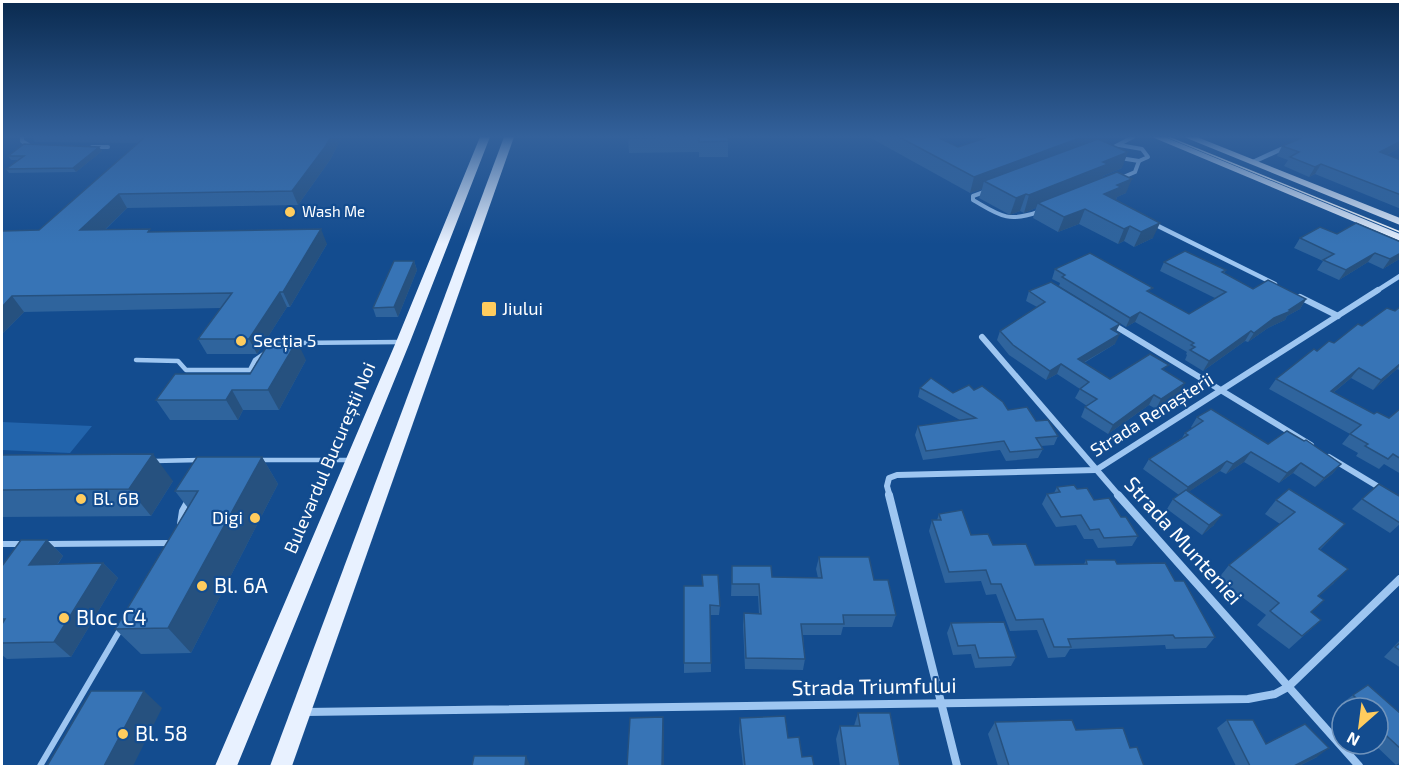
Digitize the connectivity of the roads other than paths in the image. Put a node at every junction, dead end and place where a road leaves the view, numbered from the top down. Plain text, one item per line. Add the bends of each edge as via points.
1 (471, 173) edge
2 (496, 173) edge
3 (1133, 173) edge
4 (1244, 173) edge
5 (1280, 173) edge
6 (1114, 181) edge
7 (994, 188) edge
8 (1039, 212) edge
9 (1141, 218) edge
10 (1401, 222) edge
11 (448, 232) junction
12 (474, 234) junction
13 (1401, 238) edge
14 (1401, 276) edge
15 (1280, 286) edge
16 (1290, 292) edge
17 (1338, 316) junction
18 (1108, 322) edge
19 (982, 337) dead end
20 (403, 342) junction
21 (286, 344) edge
22 (269, 351) edge
23 (136, 360) dead end
24 (1221, 390) junction
25 (212, 460) edge
26 (247, 460) edge
27 (354, 460) junction
28 (142, 461) edge
29 (1096, 470) junction
30 (194, 491) edge
31 (1390, 494) edge
32 (171, 543) junction
33 (2, 544) edge
34 (165, 553) edge
35 (1401, 579) edge
36 (122, 626) edge
37 (1288, 687) junction
38 (942, 704) junction
39 (302, 712) junction
40 (40, 766) edge
41 (226, 766) edge
42 (281, 766) edge
43 (957, 766) edge
44 (1359, 766) edge

1 - 11 main road, Bulevardul Bucureștii Noi
2 - 12 main road
3 - 6 lane
4 - 13 main road
5 - 10 main road
7 - 8 lane via 973,196 973,200 1009,220
9 - 15 street
11 - 12 main road
11 - 20 main road, Bulevardul Bucureștii Noi
12 - 39 main road
14 - 17 street, Strada Renașterii
16 - 17 street
17 - 24 street, Strada Renașterii
18 - 24 street
19 - 29 street, Strada Munteniei
20 - 21 lane
20 - 27 main road, Bulevardul Bucureștii Noi
22 - 23 lane via 255,360 250,370 186,370 178,361
24 - 29 street, Strada Renașterii
24 - 31 street
25 - 28 lane
26 - 27 lane
27 - 41 main road, Bulevardul Bucureștii Noi
29 - 37 street, Strada Munteniei
29 - 38 street, Strada Renașterii via 889,478 887,486
30 - 32 lane
32 - 33 lane
32 - 34 lane
35 - 37 street, Strada Triumfului
36 - 40 lane
37 - 38 street, Strada Triumfului via 1248,699
37 - 44 street, Strada Munteniei
38 - 39 street, Strada Triumfului
38 - 43 street
39 - 42 main road

